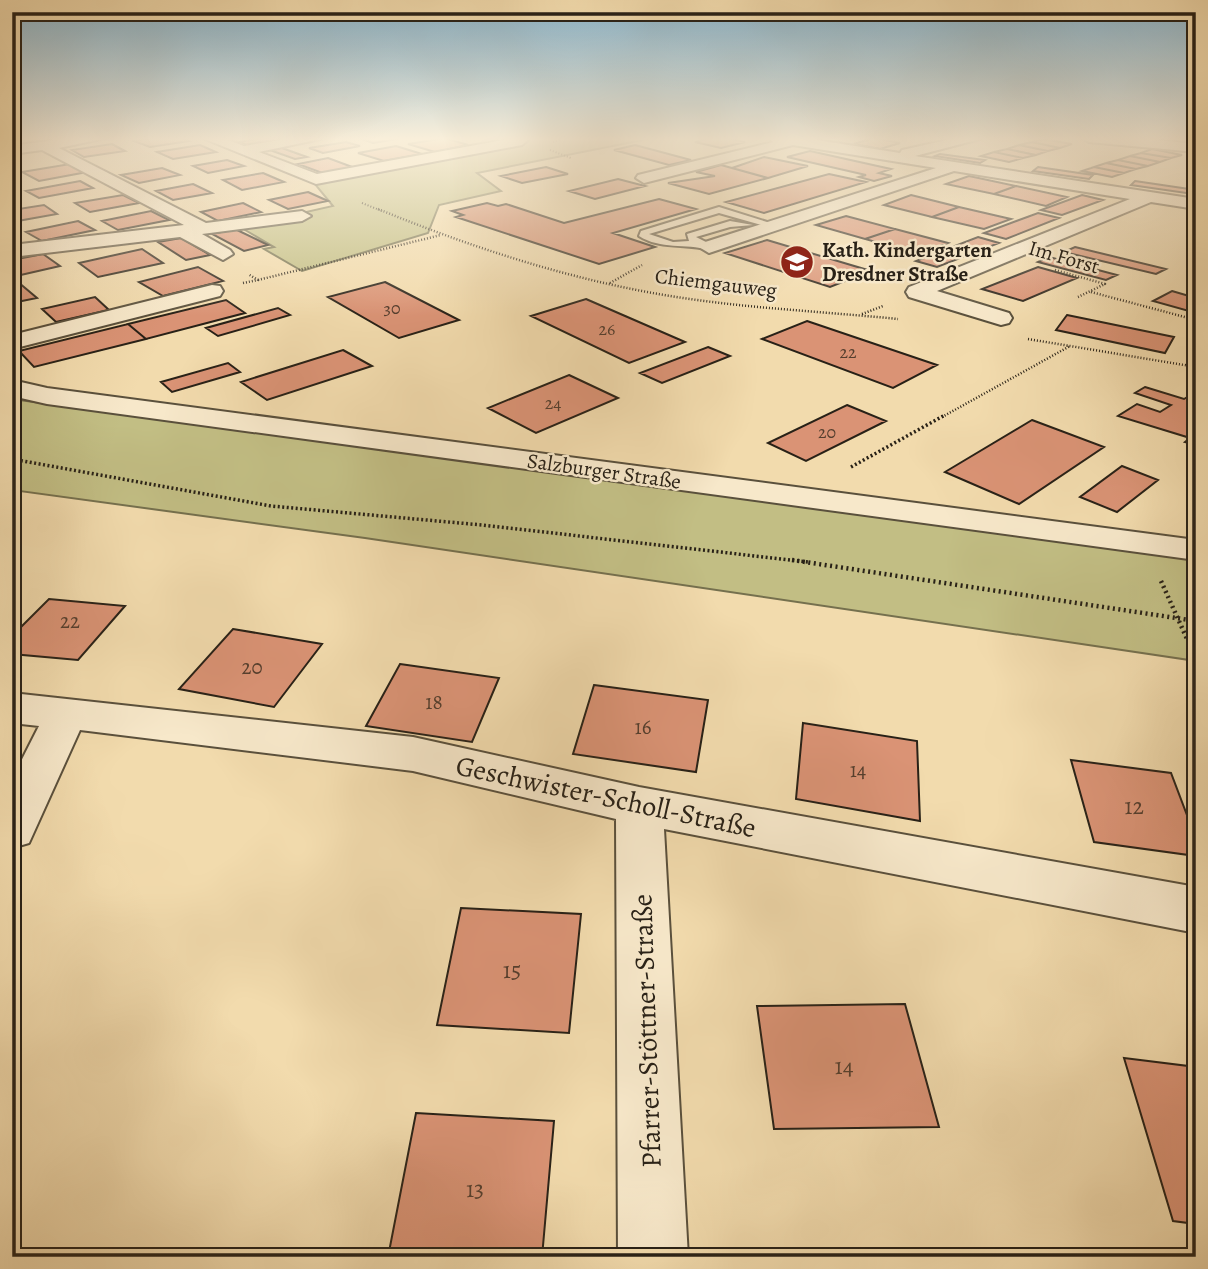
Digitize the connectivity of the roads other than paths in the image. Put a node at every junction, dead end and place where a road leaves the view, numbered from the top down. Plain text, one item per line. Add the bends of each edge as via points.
1 (144, 197) edge
2 (862, 197) edge
3 (1149, 197) edge
4 (1150, 197) edge
5 (1196, 204) edge
6 (303, 216) dead end
7 (775, 226) junction
8 (203, 228) junction
9 (183, 231) junction
10 (703, 245) joint
11 (12, 251) edge
12 (223, 254) dead end
13 (212, 291) dead end
14 (1001, 318) dead end
15 (12, 342) edge
16 (12, 388) edge
17 (1196, 550) edge
18 (12, 708) edge
19 (66, 713) junction
20 (639, 806) junction
21 (12, 829) edge
22 (1196, 910) edge
23 (653, 1257) edge

1 - 8 street
2 - 7 street
3 - 14 street via 917,292
4 - 5 street
6 - 8 street
7 - 10 street
7 - 10 lane via 719,210 644,233 672,245
8 - 9 street
9 - 11 street
9 - 12 street
13 - 15 street
16 - 17 street, Salzburger Straße
18 - 19 street, Geschwister-Scholl-Straße
19 - 20 street, Geschwister-Scholl-Straße via 413,754
19 - 21 street
20 - 22 street, Geschwister-Scholl-Straße
20 - 23 street, Pfarrer-Stöttner-Straße

